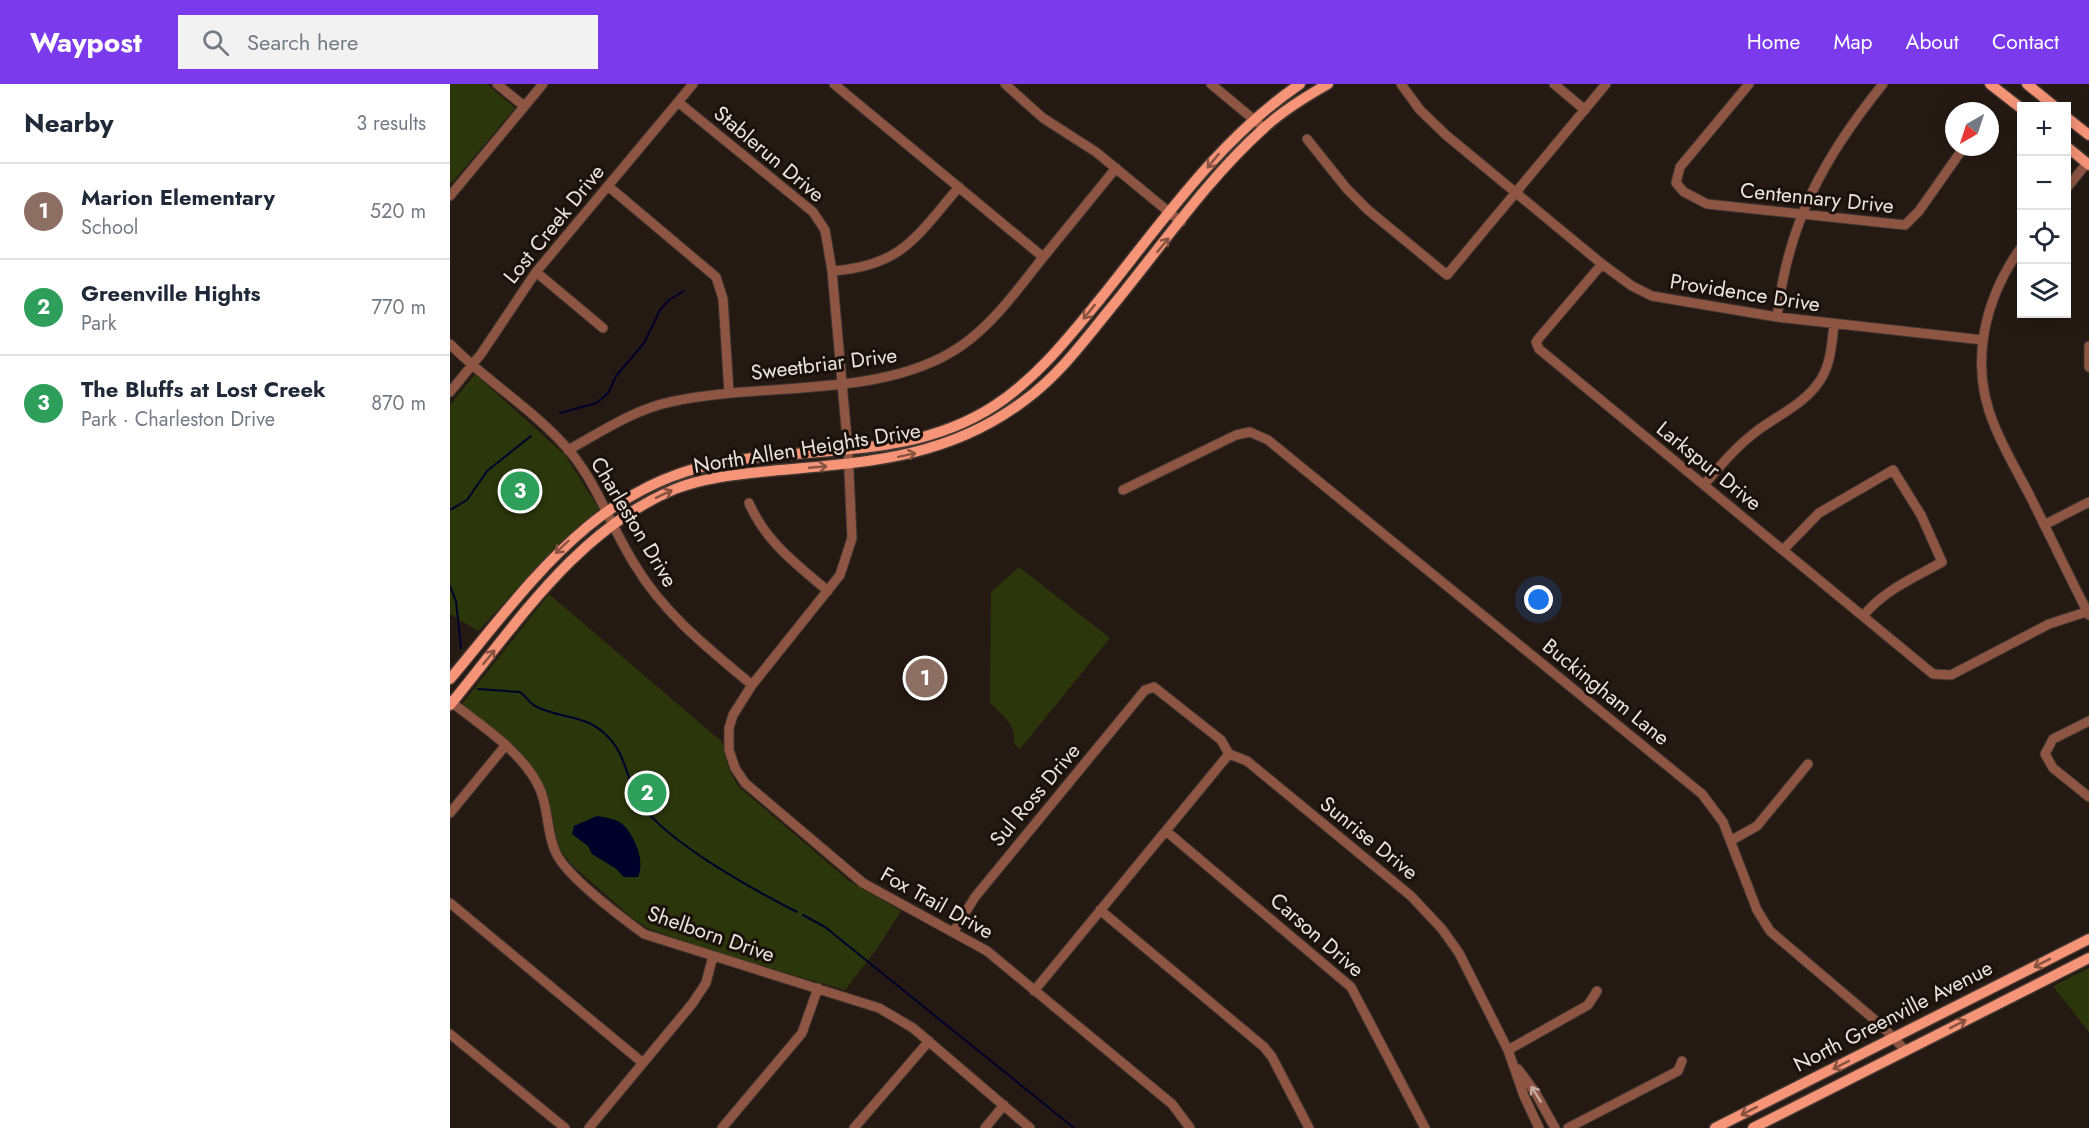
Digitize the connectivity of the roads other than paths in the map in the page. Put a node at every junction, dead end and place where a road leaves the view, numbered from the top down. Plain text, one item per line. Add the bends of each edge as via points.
1 (497, 84) edge
2 (543, 84) edge
3 (693, 84) edge
4 (1005, 84) edge
5 (1211, 84) edge
6 (1300, 84) edge
7 (1328, 84) edge
8 (1401, 84) edge
9 (1554, 84) edge
10 (1606, 84) edge
11 (1749, 84) edge
12 (1883, 84) edge
13 (1990, 84) edge
14 (2027, 84) edge
15 (841, 86) edge
16 (678, 102) junction
17 (2049, 102) edge
18 (524, 106) junction
19 (2017, 106) edge
20 (1585, 110) junction
21 (1253, 119) junction
22 (2071, 120) edge
23 (1264, 128) junction
24 (2089, 135) edge
25 (1307, 139) dead end
26 (2071, 149) edge
27 (1958, 156) edge
28 (2088, 163) edge
29 (1116, 168) junction
30 (2071, 184) edge
31 (608, 186) junction
32 (959, 187) junction
33 (451, 192) edge
34 (1515, 193) junction
35 (1170, 213) junction
36 (1802, 214) junction
37 (1181, 222) junction
38 (2017, 254) edge
39 (1044, 257) junction
40 (1602, 264) junction
41 (832, 271) junction
42 (536, 272) junction
43 (1777, 317) junction
44 (1834, 324) junction
45 (603, 328) dead end
46 (1983, 340) junction
47 (450, 344) edge
48 (2089, 346) edge
49 (472, 364) junction
50 (2089, 367) edge
51 (841, 383) junction
52 (450, 392) edge
53 (729, 392) junction
54 (568, 450) junction
55 (848, 450) junction
56 (849, 464) junction
57 (1704, 485) junction
58 (1123, 490) dead end
59 (2089, 502) edge
60 (748, 503) dead end
61 (607, 510) junction
62 (614, 523) junction
63 (2044, 525) junction
64 (1783, 550) junction
65 (828, 591) junction
66 (2088, 613) edge
67 (1863, 616) junction
68 (450, 679) edge
69 (752, 685) junction
70 (1151, 687) joint
71 (451, 703) edge
72 (2089, 721) edge
73 (505, 746) junction
74 (1228, 754) junction
75 (1808, 764) dead end
76 (2089, 797) edge
77 (450, 813) edge
78 (1166, 831) junction
79 (1732, 840) junction
80 (450, 903) edge
81 (1100, 910) junction
82 (954, 931) junction
83 (2089, 939) edge
84 (713, 957) junction
85 (2089, 958) edge
86 (818, 988) junction
87 (1034, 991) junction
88 (1597, 991) dead end
89 (450, 1034) edge
90 (1894, 1039) junction
91 (929, 1041) junction
92 (1508, 1050) junction
93 (1905, 1050) junction
94 (1682, 1061) dead end
95 (643, 1063) junction
96 (1513, 1063) junction
97 (1004, 1105) junction
98 (565, 1128) edge
99 (589, 1128) edge
100 (722, 1128) edge
101 (854, 1128) edge
102 (985, 1128) edge
103 (1030, 1128) edge
104 (1190, 1128) edge
105 (1309, 1128) edge
106 (1425, 1128) edge
107 (1539, 1128) edge
108 (1555, 1128) edge
109 (1568, 1128) edge
110 (1715, 1128) edge
111 (1753, 1128) edge

1 - 18 street
2 - 18 street
3 - 16 street, Lost Creek Drive
4 - 29 street via 1044,118
5 - 21 street
6 - 21 main road, North Allen Heights Drive
7 - 23 main road, North Allen Heights Drive
8 - 34 street, Providence Drive via 1432,123
9 - 20 street
10 - 20 street
11 - 36 street, Centennary Drive via 1680,167 1676,183 1707,204
12 - 36 street via 1825,164
13 - 19 main road
14 - 17 main road
15 - 32 street
16 - 31 street, Lost Creek Drive
16 - 41 street, Stablerun Drive via 813,212 825,230
18 - 33 street
20 - 34 street
21 - 23 street
21 -> 35 main road, North Allen Heights Drive
22 - 24 main road
23 - 37 main road, North Allen Heights Drive via 1233,158
25 - 34 street via 1368,210 1447,275
26 - 28 main road
27 - 36 street, Centennary Drive via 1919,212 1905,225
28 - 30 street
29 - 35 street
29 - 39 street, Sweetbriar Drive
31 - 42 street, Lost Creek Drive
31 - 53 street via 716,278 723,299
32 - 39 street
32 - 41 street via 899,253 873,266
34 - 40 street, Providence Drive
35 - 37 street
35 -> 55 main road, North Allen Heights Drive via 1062,345 1017,390 963,423 930,435
36 - 43 street via 1786,263
56 -> 37 main road, North Allen Heights Drive via 935,448 969,434 1026,400 1072,356
38 - 46 street via 1997,285
39 - 51 street, Sweetbriar Drive via 998,313 961,346 911,371 884,379
40 - 43 street, Providence Drive via 1652,296
40 - 57 street, Larkspur Drive via 1536,342 1539,349
41 - 51 street, Stablerun Drive
42 - 45 street
42 - 49 street, Lost Creek Drive
43 - 44 street, Providence Drive
44 - 46 street, Providence Drive
44 - 57 street via 1828,360 1817,384 1803,400 1753,433
46 - 63 street via 1983,384 1991,416
47 - 49 street, Charleston Drive
48 - 50 street
49 - 52 street, Lost Creek Drive
49 - 54 street, Charleston Drive
51 - 53 street, Sweetbriar Drive
51 - 55 street
53 - 54 street, Sweetbriar Drive via 669,402 642,411
54 - 61 street, Charleston Drive
55 - 56 street
55 - 61 main road, North Allen Heights Drive via 730,460 700,467 641,489
62 -> 56 main road, North Allen Heights Drive via 648,502 703,481
56 - 65 street via 851,545 840,575
57 - 64 street, Larkspur Drive
58 - 79 street, Buckingham Lane via 1236,435 1250,432 1268,440 1702,794 1719,814
59 - 63 street
60 - 65 street via 772,543
61 - 62 street, Charleston Drive
61 -> 68 main road, North Allen Heights Drive via 552,557
62 - 69 street, Charleston Drive via 633,564 664,607
71 -> 62 main road, North Allen Heights Drive via 562,569
63 - 66 street
64 - 67 street, Larkspur Drive
64 - 67 street via 1819,513 1893,470 1921,515 1942,562 1896,587 1872,604
65 - 69 street
66 - 67 street, Larkspur Drive via 2049,624 1952,675 1941,676 1933,674
69 - 82 street, Fox Trail Drive via 733,715 728,740 735,768 745,783 857,878
70 - 74 street, Sunrise Drive via 1221,740
70 - 82 street, Sul Ross Drive via 975,897
71 - 73 street, Shelborn Drive
72 - 76 street via 2053,739 2045,754 2053,768
73 - 77 street
73 - 84 street, Shelborn Drive via 539,786 555,853 568,870 644,934
74 - 78 street
74 - 92 street, Sunrise Drive via 1247,761 1426,910 1459,953
75 - 79 street via 1757,826
78 - 81 street
78 - 106 street, Carson Drive via 1351,987
79 - 90 street, Buckingham Lane via 1757,910 1770,932
80 - 95 street
81 - 87 street
81 - 105 street via 1264,1047
82 - 87 street, Fox Trail Drive via 987,951
83 -> 90 main road, North Greenville Avenue
84 - 86 street, Shelborn Drive
84 - 95 street via 699,994
93 -> 85 main road, North Greenville Avenue
86 - 91 street, Shelborn Drive via 874,1006
86 - 100 street via 802,1033
87 - 104 street, Fox Trail Drive via 1172,1104
88 - 92 street via 1588,1005
89 - 98 street
90 - 93 street, Buckingham Lane
90 -> 110 main road, North Greenville Avenue
91 - 97 street, Shelborn Drive
91 - 101 street
92 - 96 street, Sunrise Drive
93 - 111 main road, North Greenville Avenue
94 - 109 street via 1678,1071
95 - 99 street
96 - 107 street, Sunrise Drive
108 -> 96 street, Sunrise Drive
97 - 102 street
97 - 103 street, Shelborn Drive

